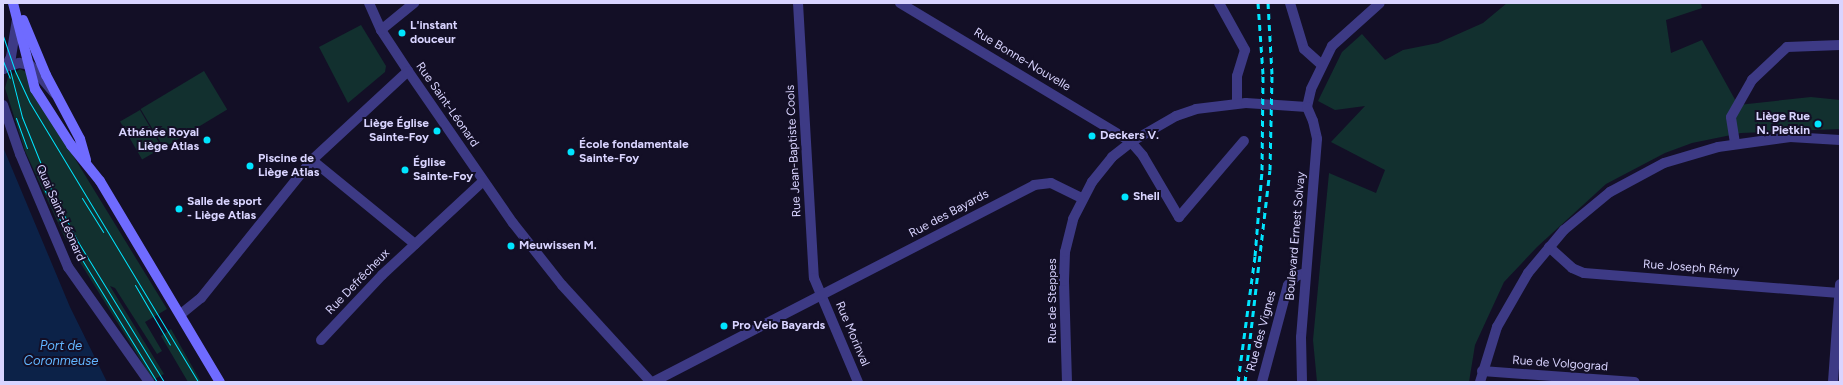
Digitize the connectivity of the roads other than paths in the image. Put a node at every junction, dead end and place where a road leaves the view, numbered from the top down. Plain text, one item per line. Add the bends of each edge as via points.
1 (14, 3) edge
2 (369, 3) edge
3 (414, 3) edge
4 (798, 3) edge
5 (900, 3) edge
6 (1219, 3) edge
7 (1290, 3) edge
8 (1380, 3) edge
9 (17, 20) junction
10 (381, 30) junction
11 (1840, 45) edge
12 (28, 64) junction
13 (1322, 65) junction
14 (4, 69) edge
15 (408, 71) junction
16 (57, 97) junction
17 (1241, 103) junction
18 (3, 105) edge
19 (1307, 107) junction
20 (1840, 140) edge
21 (1131, 142) junction
22 (1244, 142) dead end
23 (1735, 143) junction
24 (312, 160) junction
25 (87, 165) junction
26 (483, 181) junction
27 (1082, 198) junction
28 (415, 244) junction
29 (1549, 247) junction
30 (1305, 273) junction
31 (1840, 288) edge
32 (822, 295) junction
33 (181, 314) junction
34 (321, 340) dead end
35 (1838, 345) edge
36 (1482, 371) junction
37 (149, 382) edge
38 (220, 382) edge
39 (652, 382) edge
40 (858, 382) edge
41 (1067, 382) edge
42 (1262, 382) edge
43 (1302, 382) edge
44 (1480, 382) edge
45 (1635, 382) edge
46 (1833, 382) edge

1 - 9 main road
1 - 16 main road via 20,10 30,39
2 - 10 street, Rue Saint-Léonard
3 - 10 street
4 - 32 street, Rue Jean-Baptiste Cools via 814,278
5 - 21 street, Rue Bonne-Nouvelle
6 - 17 street via 1245,50 1237,76
7 - 13 street via 1304,49
8 - 13 street via 1332,46
9 - 12 main road
9 - 14 street via 11,57
10 - 15 street, Rue Saint-Léonard
11 - 23 street via 1787,47 1752,80 1731,117
12 - 14 street
12 - 16 street via 36,69
12 - 25 main road via 42,101
13 - 19 street
15 - 24 street via 356,116
15 - 26 street, Rue Saint-Léonard
16 - 25 main road via 80,139
17 - 19 street
17 - 21 street via 1196,109 1176,116
18 - 37 street, Quai Saint-Léonard via 20,154 68,267
19 - 30 street, Boulevard Ernest Solvay via 1317,139
20 - 23 street via 1790,137
21 - 22 street, Rue Bonne-Nouvelle via 1143,156 1179,217
21 - 27 street via 1112,157
23 - 29 street via 1664,163 1624,183 1587,209
24 - 28 street
24 - 33 street via 201,298
25 - 33 main road via 100,181
26 - 28 street, Rue Defrêcheux
26 - 39 street, Rue Saint-Léonard via 562,285
27 - 32 street, Rue des Bayards via 1051,183 1034,185
27 - 41 street, Rue de Steppes via 1065,252
28 - 34 street, Rue Defrêcheux
29 - 31 street, Rue Joseph Rémy via 1572,268 1584,273
29 - 36 street via 1528,273 1505,311
30 - 42 street, Rue des Vignes via 1296,276 1288,285
30 - 43 street, Boulevard Ernest Solvay via 1301,336
31 - 35 street
32 - 39 street, Rue des Bayards
32 - 40 street, Rue Morinval
33 - 38 main road
35 - 46 street
36 - 44 street
36 - 45 street, Rue de Volgograd

